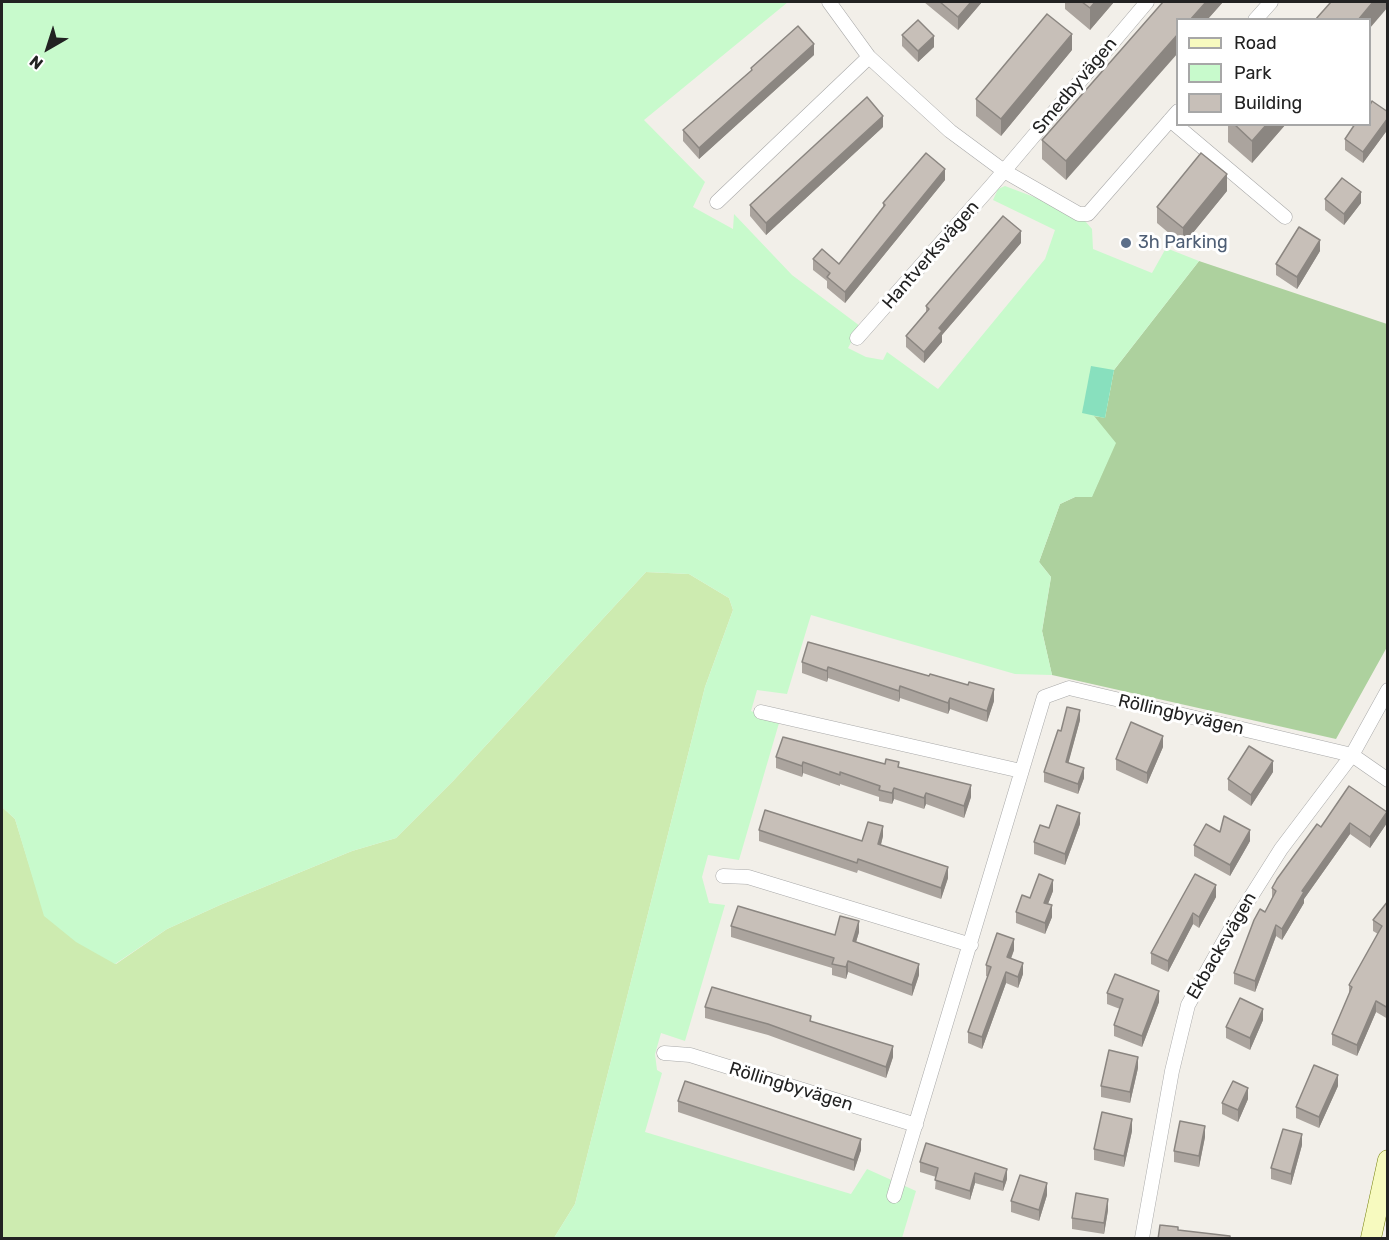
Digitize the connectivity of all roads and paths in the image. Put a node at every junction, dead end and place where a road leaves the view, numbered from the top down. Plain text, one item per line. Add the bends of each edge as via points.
1 (829, 2) edge
2 (1146, 2) edge
3 (1270, 2) edge
4 (1257, 18) edge
5 (869, 57) junction
6 (1174, 116) edge
7 (1185, 126) edge
8 (1004, 171) junction
9 (717, 202) dead end
10 (1285, 217) dead end
11 (857, 338) dead end
12 (1388, 690) edge
13 (761, 712) dead end
14 (1352, 755) junction
15 (1021, 771) junction
16 (1388, 780) edge
17 (723, 876) dead end
18 (971, 945) junction
19 (664, 1053) dead end
20 (916, 1125) junction
21 (1388, 1160) edge
22 (894, 1196) dead end
23 (1142, 1239) edge
24 (1371, 1239) edge

1 - 5 street
2 - 8 street, Smedbyvägen
3 - 4 street
5 - 8 street via 951,131
5 - 9 street
6 - 8 street via 1088,214 1079,214
7 - 10 street
8 - 11 street, Hantverksvägen
12 - 14 street, Ekbacksvägen
13 - 15 street
14 - 15 street, Röllingbyvägen via 1069,688 1044,697
14 - 16 street, Röllingbyvägen
14 - 23 street, Ekbacksvägen via 1281,849 1188,1005
15 - 18 street, Röllingbyvägen
17 - 18 street via 748,877
18 - 20 street, Röllingbyvägen
19 - 20 street, Röllingbyvägen via 690,1055
20 - 22 street, Röllingbyvägen
21 - 24 street

